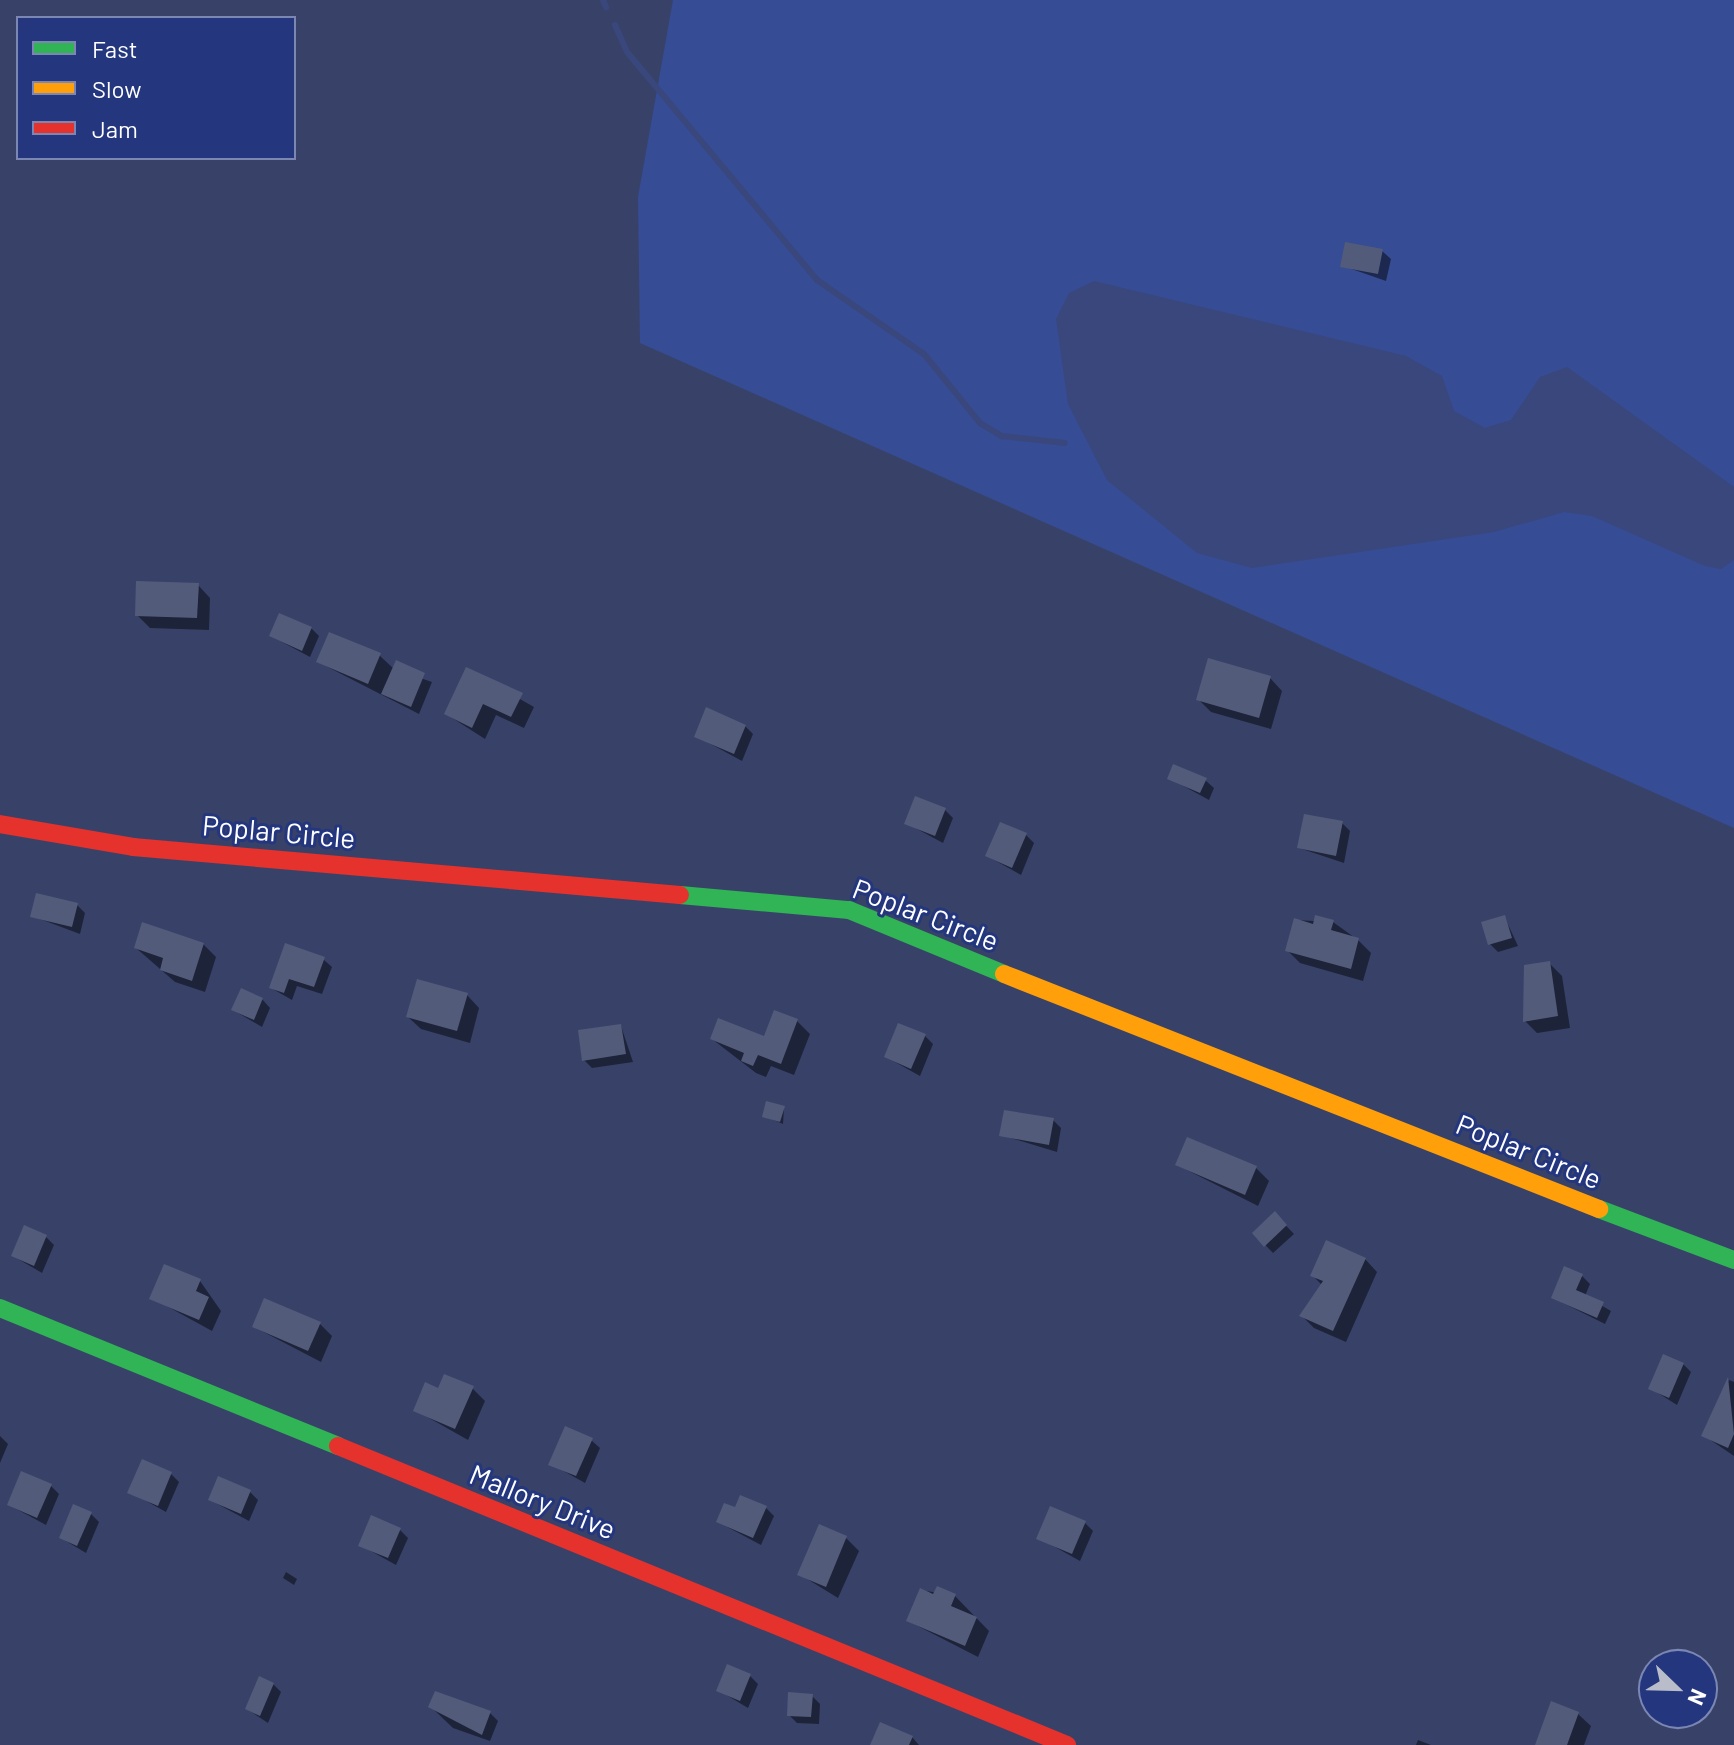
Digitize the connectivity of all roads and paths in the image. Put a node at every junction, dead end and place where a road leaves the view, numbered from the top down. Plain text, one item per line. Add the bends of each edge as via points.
1 (0, 824) edge
2 (1734, 1260) edge
3 (0, 1308) edge
4 (1067, 1745) edge

1 - 2 street, Poplar Circle via 133,847 849,910 1225,1066
3 - 4 street, Mallory Drive

